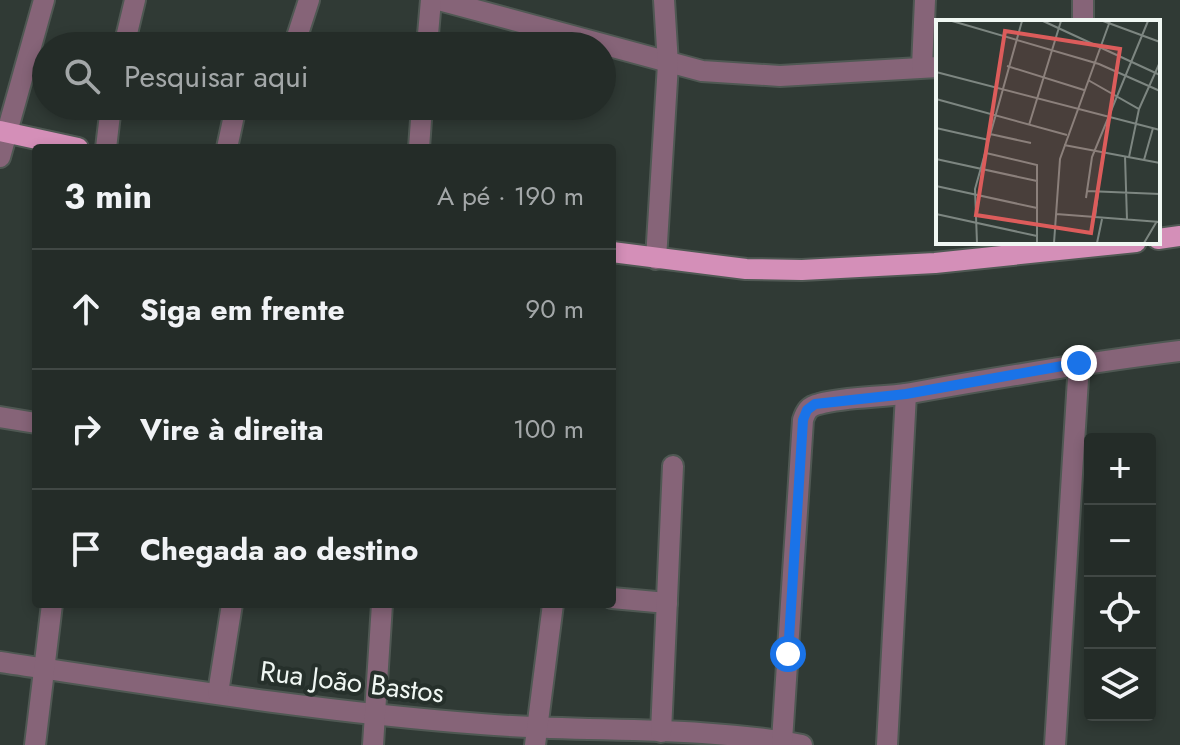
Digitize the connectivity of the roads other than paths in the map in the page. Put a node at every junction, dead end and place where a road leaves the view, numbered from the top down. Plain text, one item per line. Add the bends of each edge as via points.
1 (44, 0) edge
2 (135, 0) edge
3 (309, 0) edge
4 (431, 0) edge
5 (439, 0) edge
6 (664, 0) edge
7 (925, 0) edge
8 (34, 32) edge
9 (127, 32) edge
10 (299, 32) edge
11 (428, 32) edge
12 (554, 32) edge
13 (32, 40) edge
14 (616, 49) edge
15 (668, 64) junction
16 (930, 67) edge
17 (109, 120) edge
18 (233, 120) edge
19 (421, 120) edge
20 (4, 132) edge
21 (60, 144) edge
22 (106, 144) edge
23 (228, 144) edge
24 (419, 144) edge
25 (0, 157) edge
26 (1180, 236) edge
27 (1160, 239) edge
28 (1100, 244) edge
29 (616, 253) edge
30 (656, 259) junction
31 (1180, 351) edge
32 (1079, 363) junction
33 (906, 394) junction
34 (0, 417) edge
35 (32, 422) edge
36 (673, 466) dead end
37 (616, 598) edge
38 (667, 603) junction
39 (52, 608) edge
40 (231, 608) edge
41 (382, 608) edge
42 (552, 608) edge
43 (0, 662) edge
44 (45, 669) junction
45 (218, 693) junction
46 (375, 715) junction
47 (661, 732) junction
48 (536, 737) edge
49 (699, 739) edge
50 (792, 743) edge
51 (35, 745) edge
52 (373, 745) edge
53 (887, 745) edge
54 (1055, 745) edge

1 - 8 street
2 - 9 street
3 - 10 street
4 - 11 street
5 - 12 street
6 - 15 street
7 - 16 street
13 - 20 street
14 - 15 street
15 - 16 street via 780,76
15 - 30 street
17 - 22 street
18 - 23 street
19 - 24 street
20 - 21 main road
20 - 25 street
26 - 27 main road
28 - 30 main road via 935,263 802,270
29 - 30 main road
31 - 32 street
32 - 33 street
32 - 54 street
33 - 50 street via 815,404 803,420
33 - 53 street
34 - 35 street
36 - 38 street
37 - 38 street
38 - 47 street
39 - 44 street
40 - 45 street
41 - 46 street
42 - 48 street
43 - 44 street, Rua João Bastos
44 - 45 street, Rua João Bastos
44 - 51 street
45 - 46 street, Rua João Bastos
46 - 48 street, Rua João Bastos
46 - 52 street
47 - 48 street, Rua João Bastos
47 - 49 street, Rua João Bastos
49 - 50 street, Rua João Bastos

